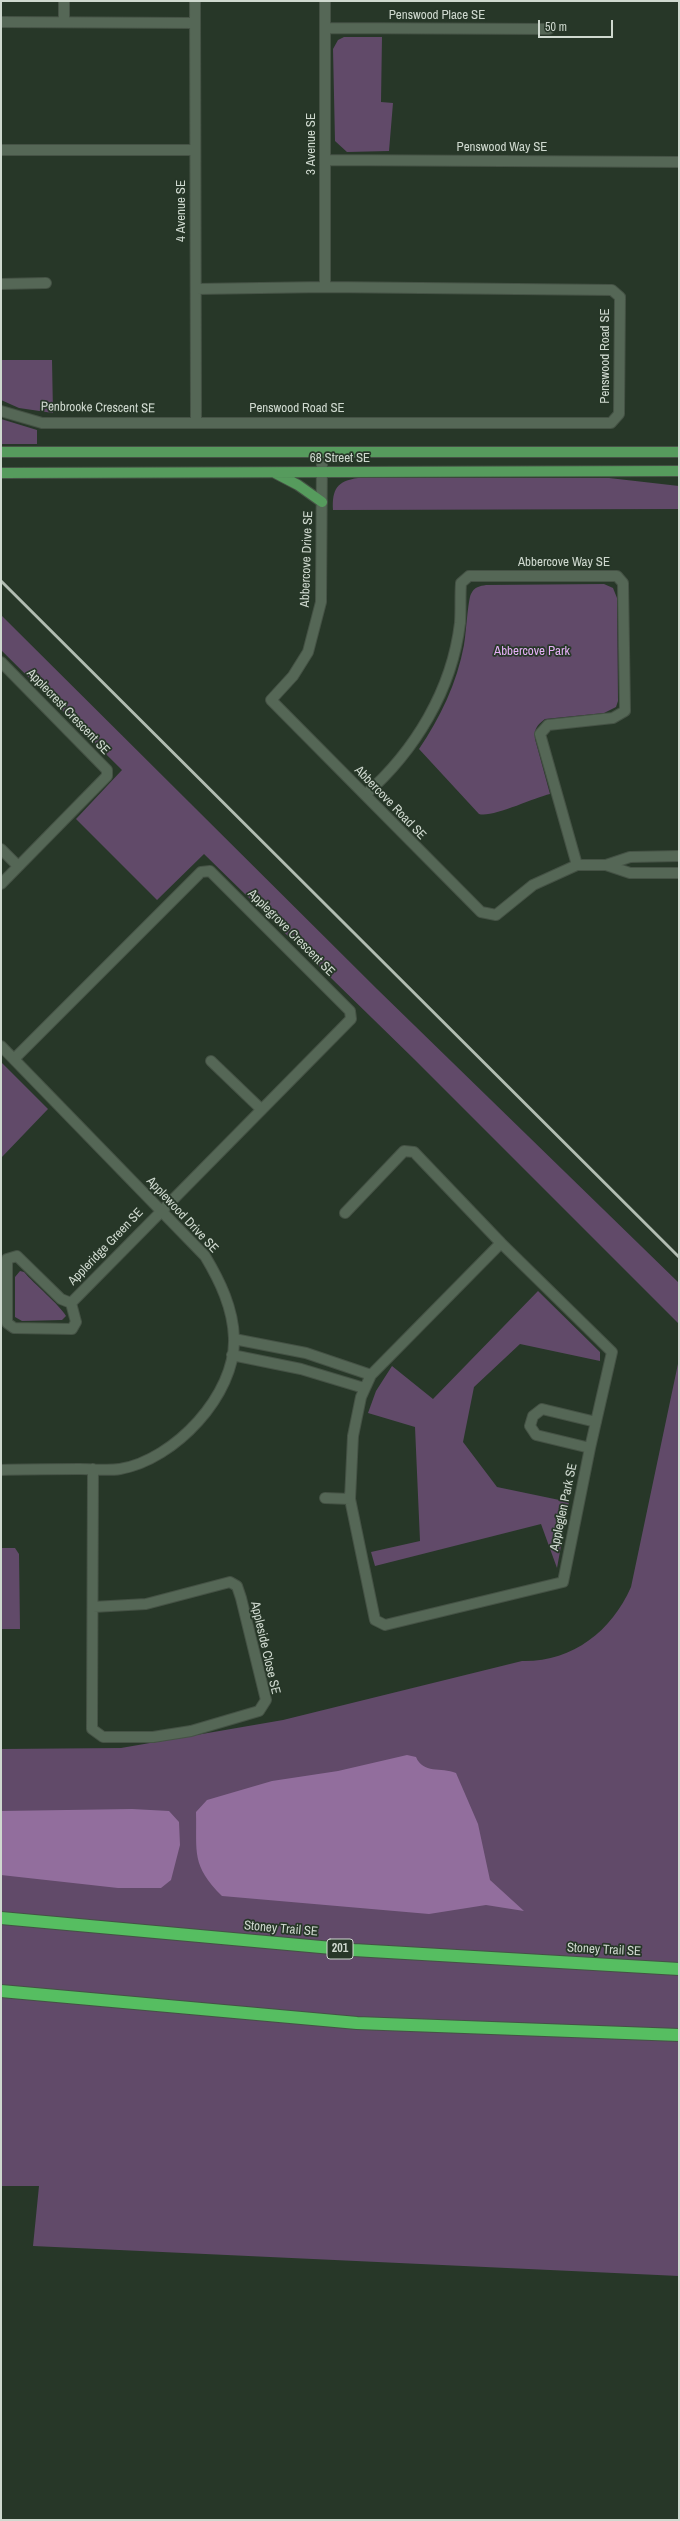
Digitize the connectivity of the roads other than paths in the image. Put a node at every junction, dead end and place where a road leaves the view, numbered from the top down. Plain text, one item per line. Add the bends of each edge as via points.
1 (64, 1) edge
2 (195, 1) edge
3 (325, 1) edge
4 (1, 22) edge
5 (64, 22) junction
6 (195, 23) junction
7 (326, 28) junction
8 (549, 29) dead end
9 (1, 150) edge
10 (195, 150) junction
11 (326, 160) junction
12 (679, 162) edge
13 (46, 283) dead end
14 (1, 284) edge
15 (326, 287) junction
16 (196, 289) junction
17 (1, 411) edge
18 (196, 421) junction
19 (1, 452) edge
20 (322, 452) junction
21 (679, 452) edge
22 (273, 472) junction
23 (322, 472) junction
24 (677, 472) edge
25 (1, 473) edge
26 (322, 502) junction
27 (1, 662) edge
28 (271, 700) joint
29 (365, 795) junction
30 (1, 849) edge
31 (679, 856) edge
32 (577, 865) junction
33 (606, 865) junction
34 (18, 866) junction
35 (679, 873) edge
36 (1, 884) edge
37 (1, 1046) edge
38 (14, 1059) junction
39 (211, 1061) dead end
40 (261, 1109) junction
41 (160, 1210) junction
42 (345, 1213) dead end
43 (501, 1243) junction
44 (70, 1303) junction
45 (234, 1339) junction
46 (306, 1353) junction
47 (232, 1355) junction
48 (301, 1369) junction
49 (371, 1375) junction
50 (364, 1388) junction
51 (596, 1422) junction
52 (590, 1448) junction
53 (93, 1469) junction
54 (1, 1470) edge
55 (325, 1498) dead end
56 (350, 1499) junction
57 (93, 1607) junction
58 (1, 1918) edge
59 (679, 1969) edge
60 (1, 1991) edge
61 (679, 2034) edge

1 - 5 street
2 - 6 street, 4 Avenue SE
3 - 7 street, 3 Avenue SE
4 - 5 street
5 - 6 street
6 - 10 street, 4 Avenue SE
7 - 8 street, Penswood Place SE
7 - 11 street, 3 Avenue SE
9 - 10 street
10 - 16 street, 4 Avenue SE
11 - 12 street, Penswood Way SE
11 - 15 street, 3 Avenue SE
13 - 14 street
15 - 16 street, Penswood Road SE
15 - 18 street, Penswood Road SE via 612,290 620,297 619,414 611,423
16 - 18 street, 4 Avenue SE
17 - 18 street, Penbrooke Crescent SE via 42,423
19 - 20 main road, 68 Street SE
20 - 21 main road, 68 Street SE
20 - 23 street, Abbercove Drive SE
22 - 23 main road, 68 Street SE
22 - 25 main road, 68 Street SE
22 - 26 main road
23 - 24 main road, 68 Street SE
23 - 26 street, Abbercove Drive SE
26 - 28 street, Abbercove Drive SE via 321,602 315,632 308,652 293,676
27 - 34 street, Applecrest Crescent SE via 107,770 107,776
28 - 29 street, Abbercove Road SE
29 - 32 street, Abbercove Road SE via 481,912 496,915 533,885
29 - 32 street, Abbercove Way SE via 390,772 429,716 448,672 460,623 461,583 469,576 617,576 623,583 625,711 613,718 548,725 540,734
30 - 34 street
31 - 33 street via 630,857
32 - 33 street
33 - 35 street via 630,873
34 - 36 street, Applecrest Crescent SE
37 - 38 street, Applewood Drive SE
38 - 40 street, Applegrove Crescent SE via 201,872 210,872 350,1011 351,1019
38 - 41 street, Applewood Drive SE
39 - 40 street
40 - 41 street, Applegrove Crescent SE
41 - 44 street, Appleridge Green SE
41 - 45 street, Applewood Drive SE via 205,1256 219,1280 230,1309
42 - 43 street via 404,1151 414,1152
43 - 49 street, Appleglen Park SE
43 - 51 street, Appleglen Park SE via 612,1352
44 - 44 street, Appleridge Green SE via 76,1322 72,1329 14,1328 7,1323 7,1259 18,1256 61,1298
45 - 46 street
45 - 47 street, Applewood Drive SE
46 - 48 street
46 - 49 street
47 - 48 street
47 - 53 street, Applewood Drive SE via 225,1380 210,1407 191,1430 173,1445 147,1460 120,1469
48 - 50 street
49 - 50 street, Appleglen Park SE
50 - 56 street, Appleglen Park SE via 353,1436
51 - 52 street, Appleglen Park SE
51 - 52 street via 542,1409 533,1416 530,1426 536,1435
52 - 56 street, Appleglen Park SE via 563,1582 385,1625 375,1620
53 - 54 street, Applewood Drive SE
53 - 57 street, Appleside Close SE
55 - 56 street
57 - 57 street, Appleside Close SE via 92,1729 103,1737 153,1736 191,1730 259,1711 266,1700 241,1598 237,1586 230,1582 146,1604
58 - 59 highway, Stoney Trail SE / 201 via 354,1950
60 - 61 highway via 357,2023

